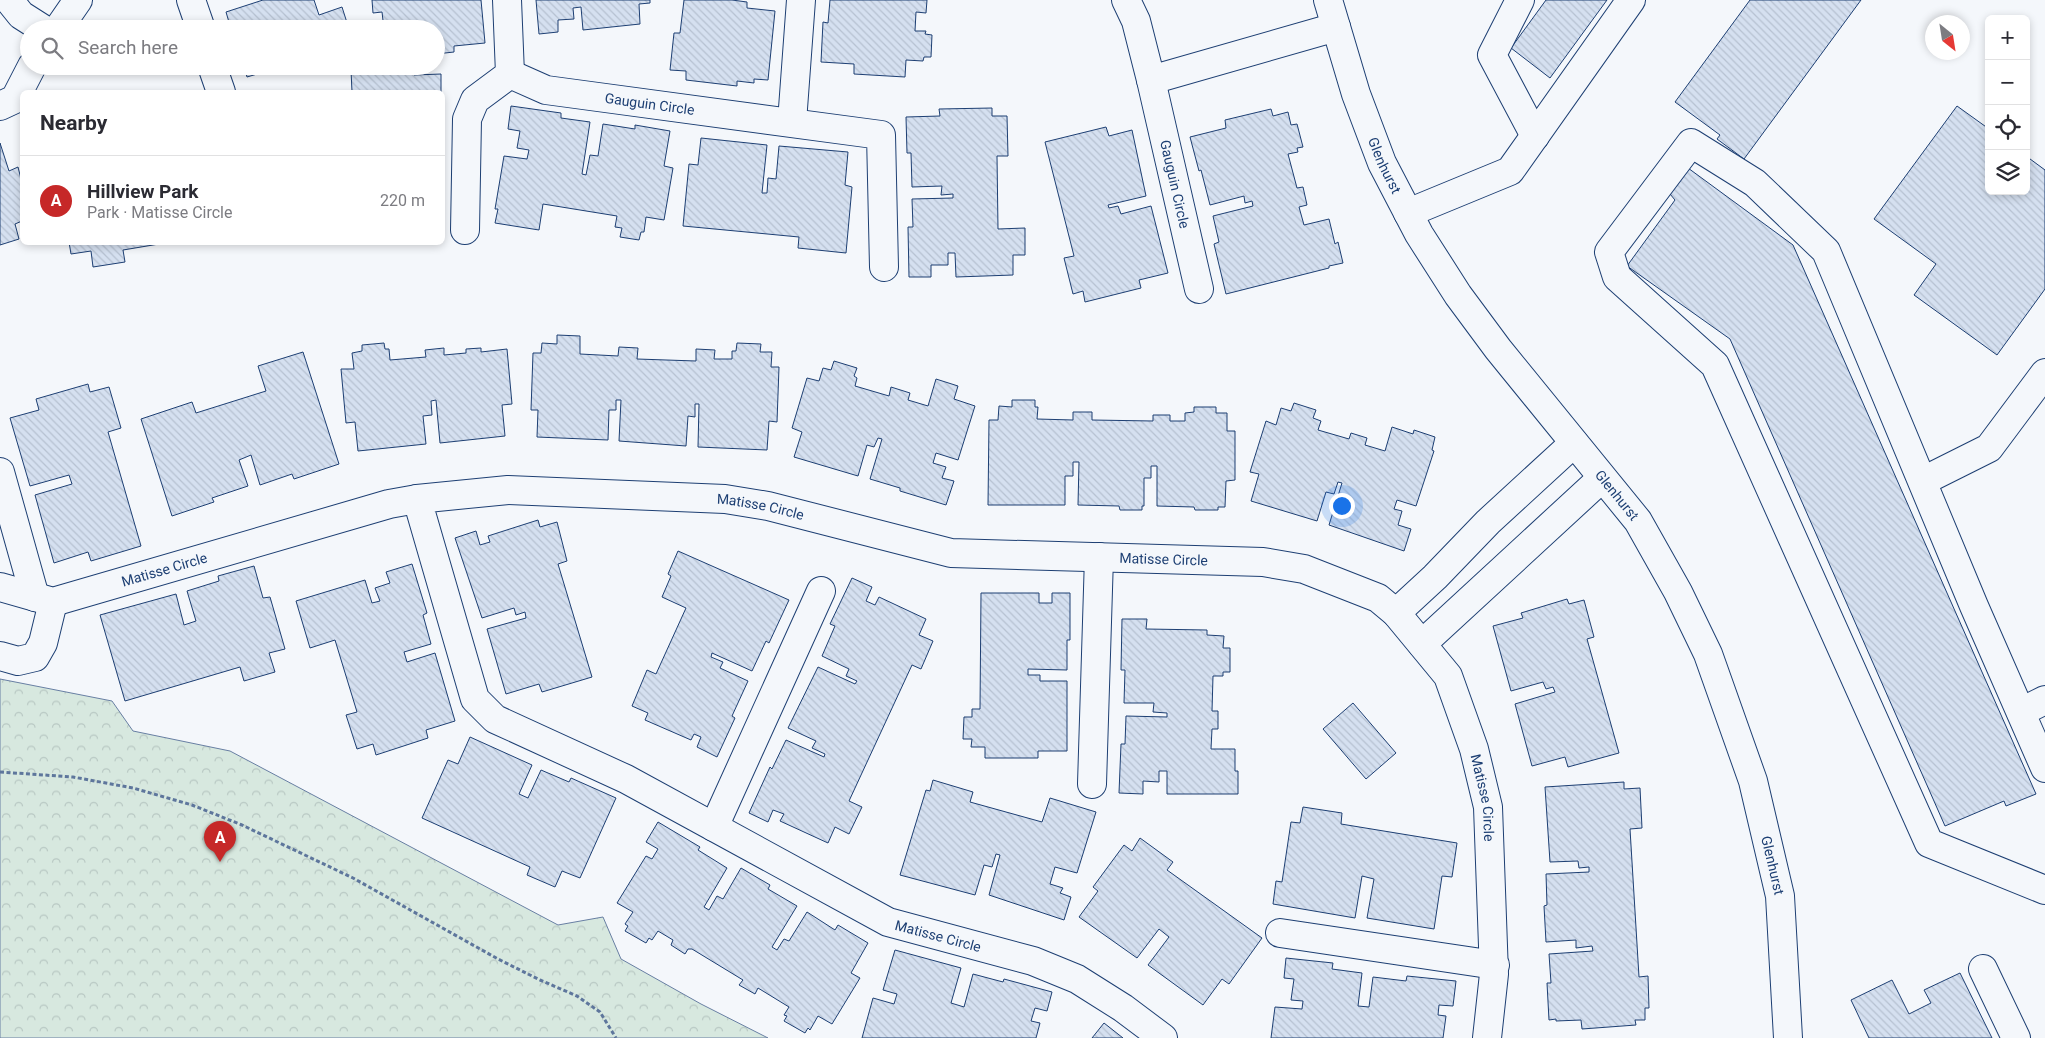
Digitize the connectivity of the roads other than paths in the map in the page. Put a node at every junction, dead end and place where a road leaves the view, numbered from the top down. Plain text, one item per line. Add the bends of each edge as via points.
1 (9, 0) edge
2 (78, 0) edge
3 (192, 0) edge
4 (507, 0) edge
5 (801, 0) edge
6 (1126, 0) edge
7 (1328, 0) edge
8 (1520, 0) edge
9 (1631, 0) edge
10 (30, 20) edge
11 (64, 20) edge
12 (198, 20) edge
13 (1336, 27) junction
14 (510, 74) junction
15 (27, 75) edge
16 (215, 75) edge
17 (1151, 80) junction
18 (220, 90) edge
19 (12, 105) edge
20 (792, 122) junction
21 (1535, 136) junction
22 (1408, 213) junction
23 (465, 230) dead end
24 (884, 267) dead end
25 (1199, 289) dead end
26 (2045, 373) edge
27 (1574, 443) junction
28 (0, 472) edge
29 (1602, 478) junction
30 (1923, 482) junction
31 (417, 499) junction
32 (1099, 557) junction
33 (0, 587) edge
34 (821, 591) dead end
35 (44, 599) junction
36 (1396, 613) junction
37 (1422, 644) junction
38 (0, 656) edge
39 (2033, 706) edge
40 (2045, 768) edge
41 (1092, 784) dead end
42 (714, 827) junction
43 (2045, 890) edge
44 (1280, 933) dead end
45 (1494, 965) junction
46 (1983, 969) dead end
47 (1163, 1038) edge
48 (1487, 1038) edge
49 (1788, 1038) edge
50 (2016, 1038) edge

1 - 10 street
2 - 11 street
3 - 12 street
4 - 14 street
5 - 20 street
6 - 17 street, Gauguin Circle via 1136,21
7 - 13 street, Glenhurst
8 - 21 street via 1492,55
9 - 21 street
13 - 17 street
13 - 22 street, Glenhurst via 1356,94 1379,154
14 - 20 street, Gauguin Circle via 546,90
14 - 23 street via 475,100 468,119
15 - 19 street
16 - 18 street
17 - 25 street, Gauguin Circle
20 - 24 street, Gauguin Circle via 881,135
21 - 22 street via 1510,171
22 - 27 street, Glenhurst via 1458,295
26 - 30 street via 1989,448
27 - 29 street, Glenhurst
27 - 36 street
28 - 35 street
29 - 37 street
29 - 49 street, Glenhurst via 1638,522 1678,592 1708,654 1753,781 1780,896
30 - 39 street via 1974,606
30 - 43 street via 1826,251 1755,183 1691,143 1609,252 1617,278 1715,364 1929,843
31 - 32 street, Matisse Circle via 508,490 725,498 951,553
31 - 35 street, Matisse Circle
31 - 42 street, Matisse Circle via 475,699 495,719 626,779
32 - 36 street, Matisse Circle via 1263,562 1304,569 1378,598
32 - 41 street, Matisse Circle
33 - 35 street
34 - 42 street
35 - 38 street via 43,643 35,657 18,661
36 - 37 street, Matisse Circle
37 - 45 street, Matisse Circle via 1448,676 1474,749 1488,807
39 - 40 street
42 - 47 street, Matisse Circle via 888,922 1033,961 1077,979
44 - 45 street
45 - 48 street, Matisse Circle
46 - 50 street

